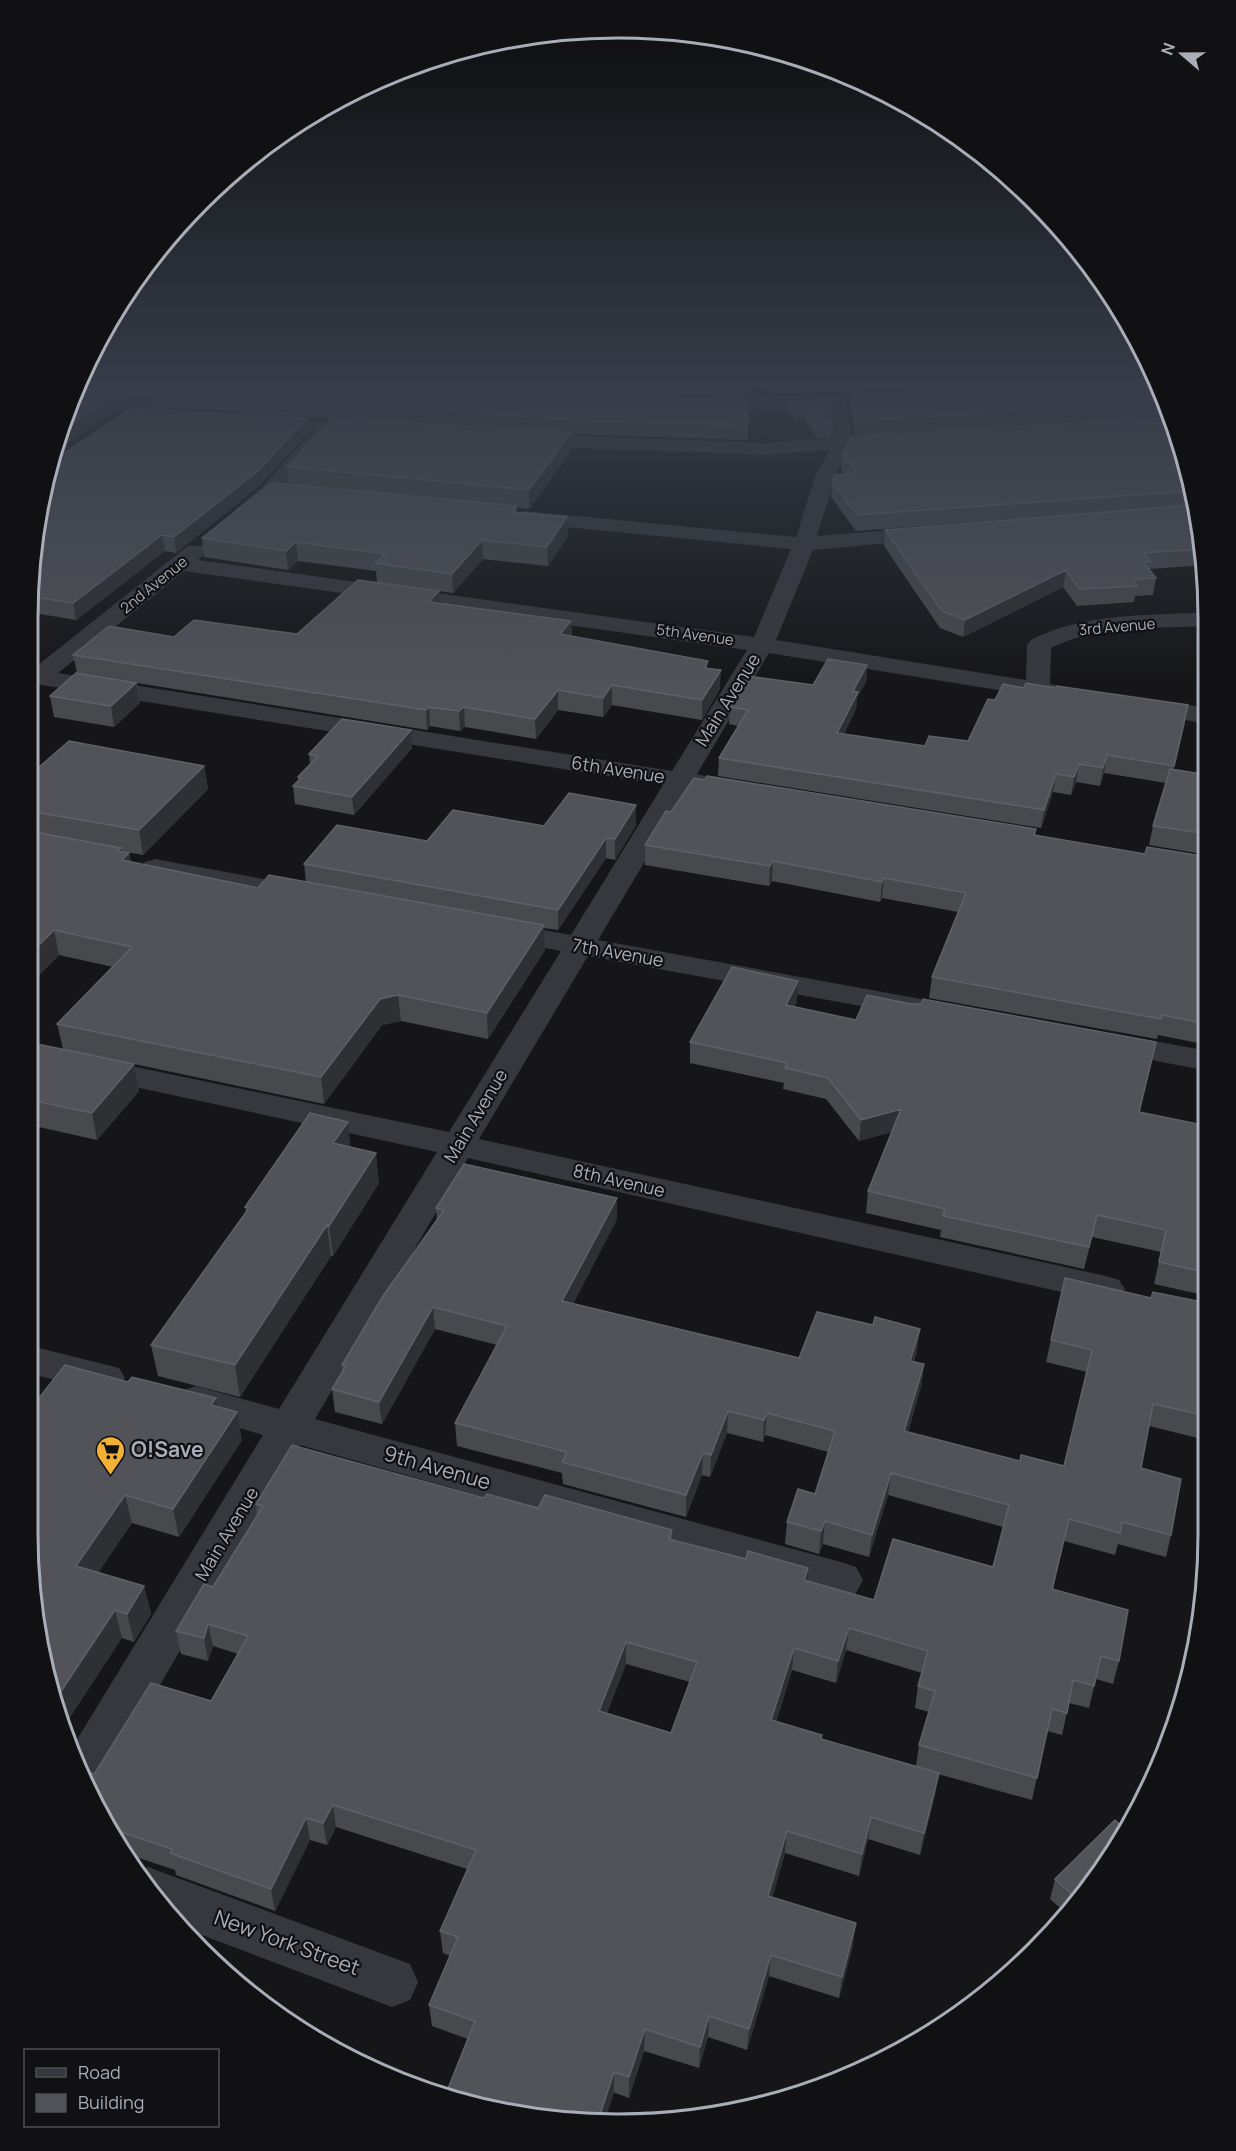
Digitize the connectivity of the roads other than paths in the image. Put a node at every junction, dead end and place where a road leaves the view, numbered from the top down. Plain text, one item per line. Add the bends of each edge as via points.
1 (274, 485) edge
2 (822, 485) edge
3 (268, 492) junction
4 (292, 495) edge
5 (506, 515) edge
6 (954, 531) edge
7 (804, 544) junction
8 (180, 564) junction
9 (1198, 620) edge
10 (762, 645) junction
11 (38, 673) edge
12 (38, 678) edge
13 (1038, 690) junction
14 (1083, 697) edge
15 (1117, 702) edge
16 (1198, 714) edge
17 (679, 780) junction
18 (726, 787) edge
19 (123, 862) edge
20 (334, 901) edge
21 (475, 927) edge
22 (580, 946) junction
23 (940, 1012) edge
24 (1080, 1037) edge
25 (1198, 1059) edge
26 (65, 1062) edge
27 (458, 1145) junction
28 (1138, 1296) edge
29 (38, 1361) edge
30 (291, 1427) junction
31 (841, 1580) dead end
32 (87, 1766) edge
33 (167, 1898) edge
34 (392, 1982) dead end

1 - 3 street, 2nd Avenue
2 - 7 street, Main Avenue
3 - 4 street
3 - 8 street, 2nd Avenue
5 - 7 street
6 - 7 street
7 - 10 street, Main Avenue
8 - 10 street, 5th Avenue
8 - 11 street, 2nd Avenue
9 - 13 street, 3rd Avenue via 1074,630 1052,636 1039,645
10 - 13 street, 5th Avenue
10 - 17 street, Main Avenue
12 - 17 street, 6th Avenue
13 - 14 street, 5th Avenue
15 - 16 street
17 - 18 street, 6th Avenue
17 - 22 street, Main Avenue
19 - 20 street
21 - 22 street, 7th Avenue
22 - 23 street, 7th Avenue
22 - 27 street, Main Avenue
24 - 25 street
26 - 27 street, 8th Avenue
27 - 28 street, 8th Avenue
27 - 30 street, Main Avenue
29 - 30 street, 9th Avenue
30 - 31 street, 9th Avenue
30 - 32 street, Main Avenue
33 - 34 street, New York Street

